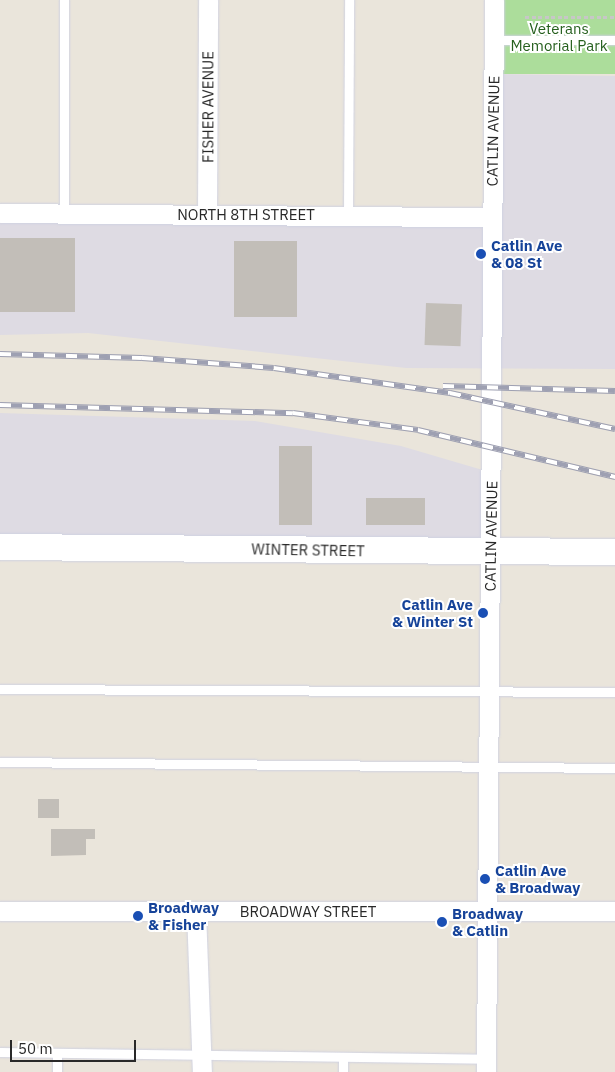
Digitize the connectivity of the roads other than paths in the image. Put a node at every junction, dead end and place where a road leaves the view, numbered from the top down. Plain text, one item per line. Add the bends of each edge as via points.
1 (64, 0) edge
2 (208, 0) edge
3 (349, 0) edge
4 (494, 0) edge
5 (494, 40) junction
6 (615, 40) edge
7 (0, 213) edge
8 (64, 213) junction
9 (207, 214) junction
10 (348, 215) junction
11 (492, 217) junction
12 (0, 547) edge
13 (490, 552) junction
14 (615, 552) edge
15 (0, 689) edge
16 (489, 692) junction
17 (615, 692) edge
18 (0, 762) edge
19 (615, 768) edge
20 (489, 770) junction
21 (0, 911) edge
22 (196, 911) junction
23 (615, 911) edge
24 (489, 912) junction
25 (0, 1052) edge
26 (57, 1053) junction
27 (343, 1057) junction
28 (202, 1064) edge
29 (486, 1065) edge
30 (57, 1072) edge
31 (343, 1072) edge

1 - 8 lane
2 - 9 street, FISHER AVENUE
3 - 10 lane
4 - 5 street, CATLIN AVENUE
5 - 6 lane
5 - 11 street, CATLIN AVENUE
7 - 8 street, NORTH 8TH STREET
8 - 9 street, NORTH 8TH STREET
9 - 10 street, NORTH 8TH STREET
10 - 11 street, NORTH 8TH STREET
11 - 13 street, CATLIN AVENUE
12 - 13 street, WINTER STREET
13 - 14 street, WINTER STREET
13 - 16 street, CATLIN AVENUE
15 - 16 lane
16 - 17 lane
16 - 20 street, CATLIN AVENUE
18 - 20 lane
19 - 20 lane
20 - 24 street, CATLIN AVENUE
21 - 22 street, BROADWAY STREET
22 - 24 street, BROADWAY STREET
22 - 28 street
23 - 24 street, BROADWAY STREET
24 - 29 street, CATLIN AVENUE
25 - 26 lane
26 - 28 lane
26 - 30 lane
27 - 28 lane
27 - 29 lane
27 - 31 lane

